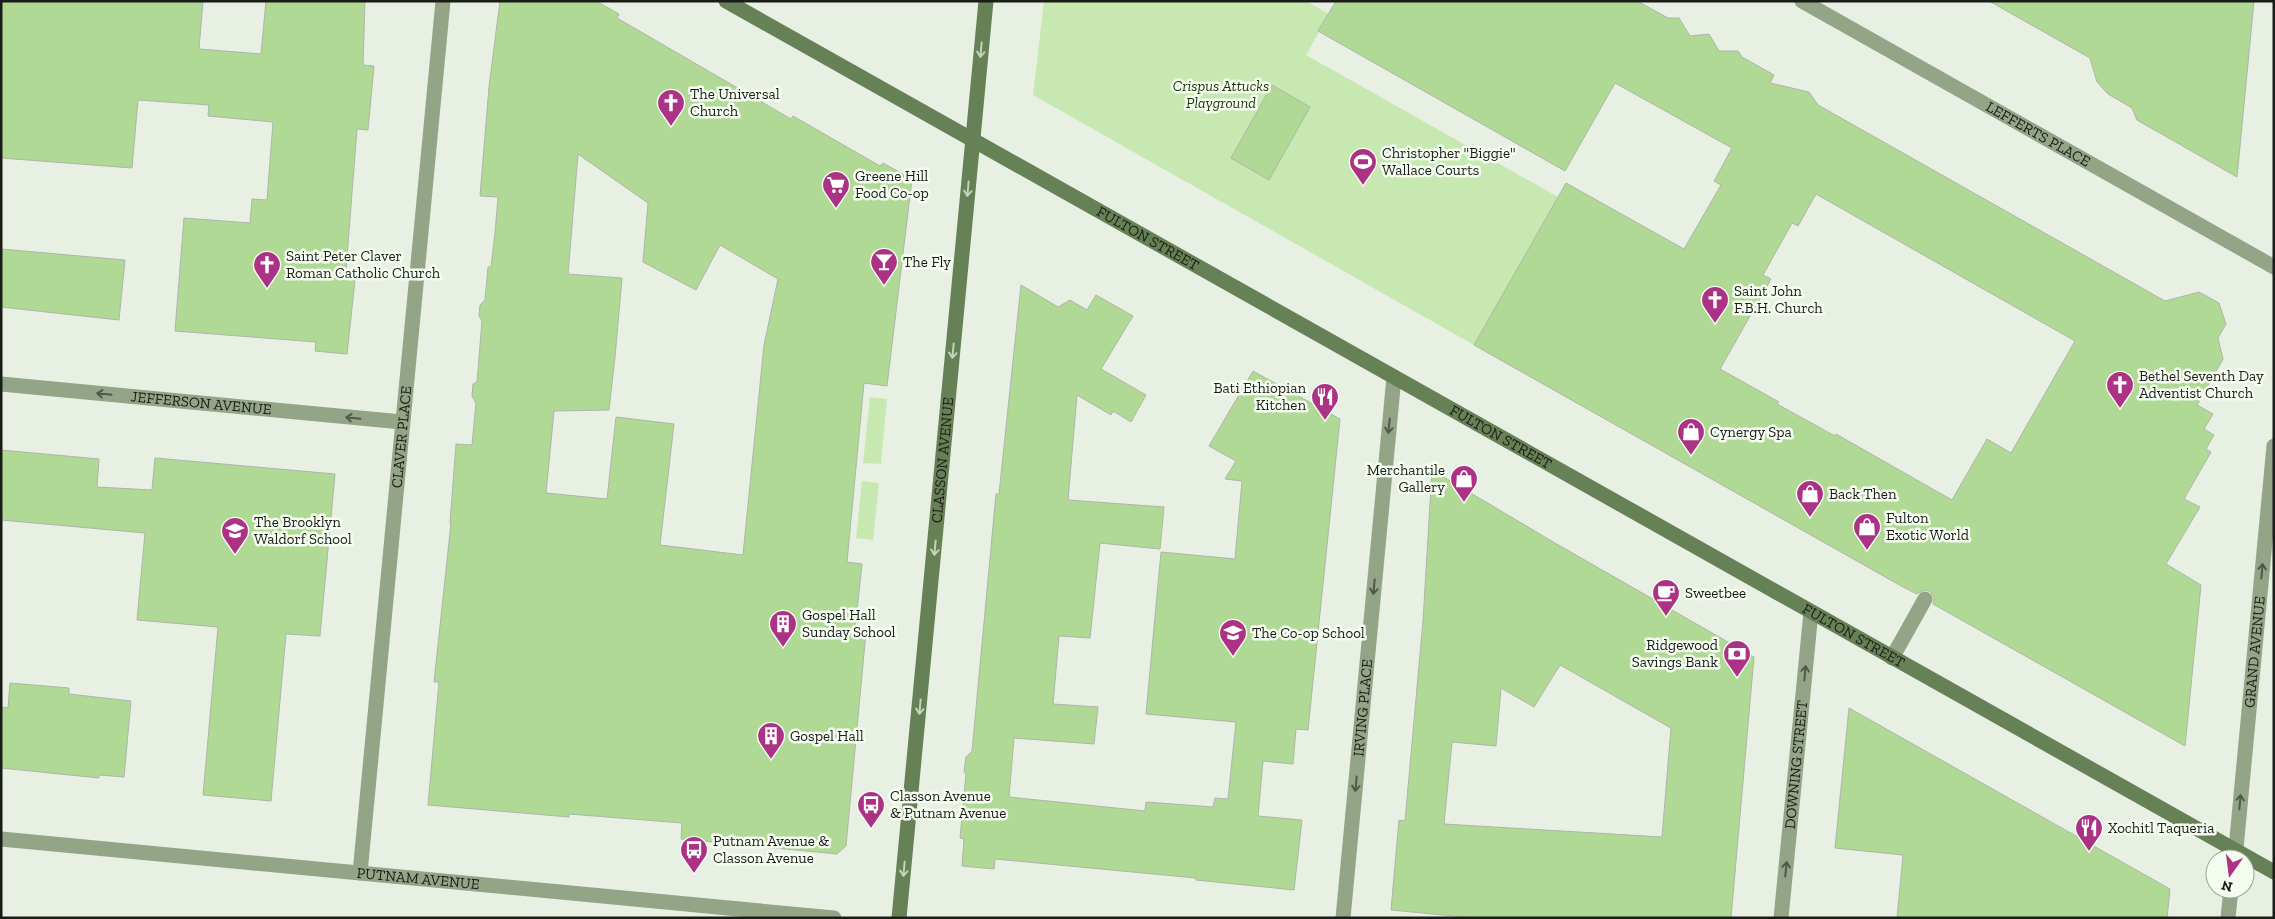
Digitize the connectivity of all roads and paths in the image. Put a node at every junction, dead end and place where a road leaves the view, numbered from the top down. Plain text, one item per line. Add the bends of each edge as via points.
1 (443, 1) edge
2 (726, 1) edge
3 (986, 1) edge
4 (1802, 1) edge
5 (973, 141) junction
6 (2274, 267) edge
7 (1394, 377) junction
8 (1, 384) edge
9 (402, 422) junction
10 (2274, 446) edge
11 (1925, 599) dead end
12 (1812, 612) junction
13 (1892, 658) junction
14 (1, 839) edge
15 (2225, 849) edge
16 (2236, 849) edge
17 (2255, 864) edge
18 (2274, 872) edge
19 (360, 873) junction
20 (2231, 899) edge
21 (834, 918) edge
22 (900, 918) edge
23 (1343, 918) edge
24 (1781, 918) edge
25 (2228, 918) edge

1 - 9 street, CLAVER PLACE
2 - 5 main road, FULTON STREET
3 -> 5 main road, CLASSON AVENUE
4 - 6 street, LEFFERTS PLACE
5 - 7 main road, FULTON STREET
5 -> 22 main road, CLASSON AVENUE
7 - 12 main road, FULTON STREET
7 -> 23 street, IRVING PLACE
9 -> 8 street, JEFFERSON AVENUE
9 - 19 street, CLAVER PLACE
16 -> 10 street, GRAND AVENUE
11 - 13 street
12 - 13 main road, FULTON STREET
24 -> 12 street, DOWNING STREET
13 - 15 main road, FULTON STREET
14 - 19 street, PUTNAM AVENUE
17 - 18 main road, FULTON STREET
19 - 21 street, PUTNAM AVENUE
20 - 25 street

